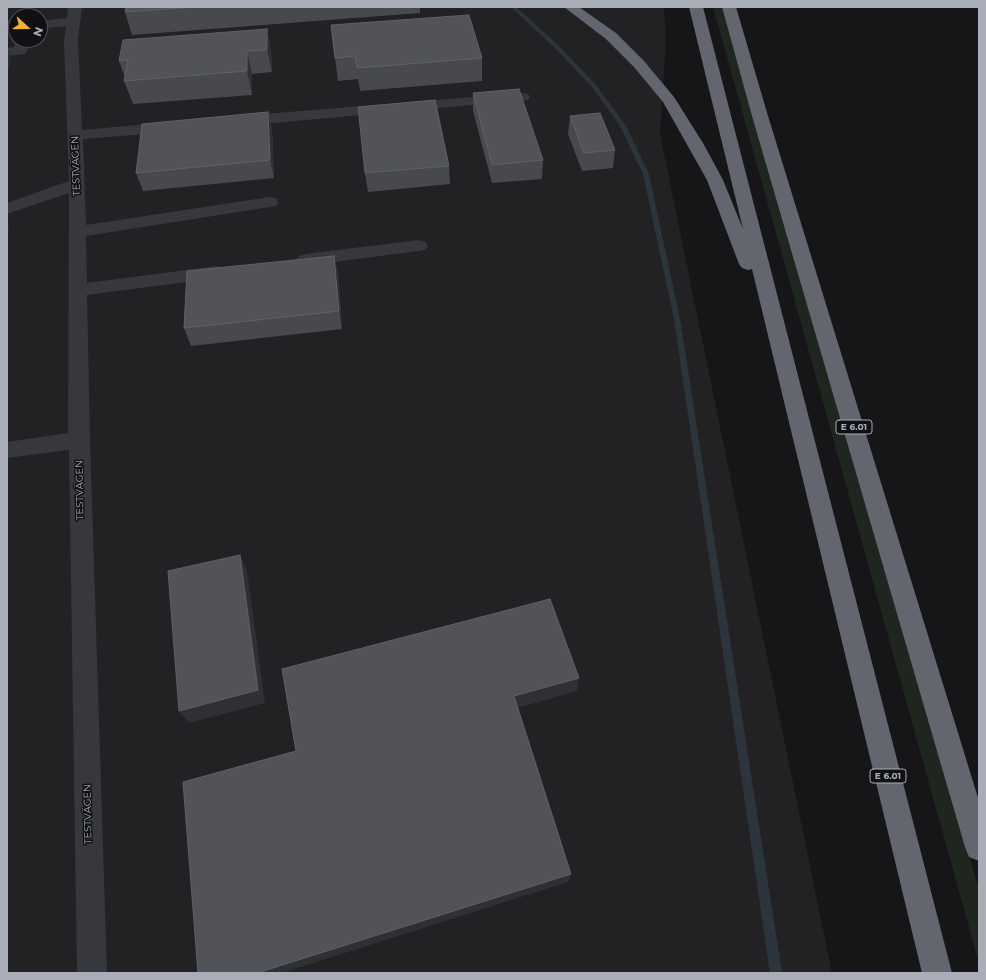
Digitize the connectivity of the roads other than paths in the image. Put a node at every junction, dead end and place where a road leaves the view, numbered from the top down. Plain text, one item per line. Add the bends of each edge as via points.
1 (571, 7) edge
2 (696, 7) edge
3 (729, 7) edge
4 (75, 14) edge
5 (48, 22) edge
6 (21, 48) edge
7 (7, 52) edge
8 (523, 97) edge
9 (224, 122) edge
10 (185, 125) edge
11 (75, 134) junction
12 (77, 184) junction
13 (270, 202) dead end
14 (7, 209) edge
15 (77, 232) junction
16 (418, 246) dead end
17 (292, 262) edge
18 (236, 269) edge
19 (78, 290) junction
20 (79, 440) junction
21 (7, 450) edge
22 (839, 578) junction
23 (979, 847) edge
24 (92, 973) edge
25 (937, 973) edge

1 - 22 highway via 611,36 669,100 715,180 745,254
2 - 22 highway, E 6.01
3 - 23 highway, E 6.01
4 - 5 street
4 - 11 street, TESTVÄGEN via 71,40
6 - 7 street via 20,51
8 - 9 street
10 - 11 street
11 - 12 street, TESTVÄGEN
12 - 14 street
12 - 15 street, TESTVÄGEN
13 - 15 street
15 - 19 street, TESTVÄGEN
16 - 17 street
18 - 19 street
19 - 20 street, TESTVÄGEN
20 - 21 street
20 - 24 street, TESTVÄGEN
22 - 25 highway, E 6.01

